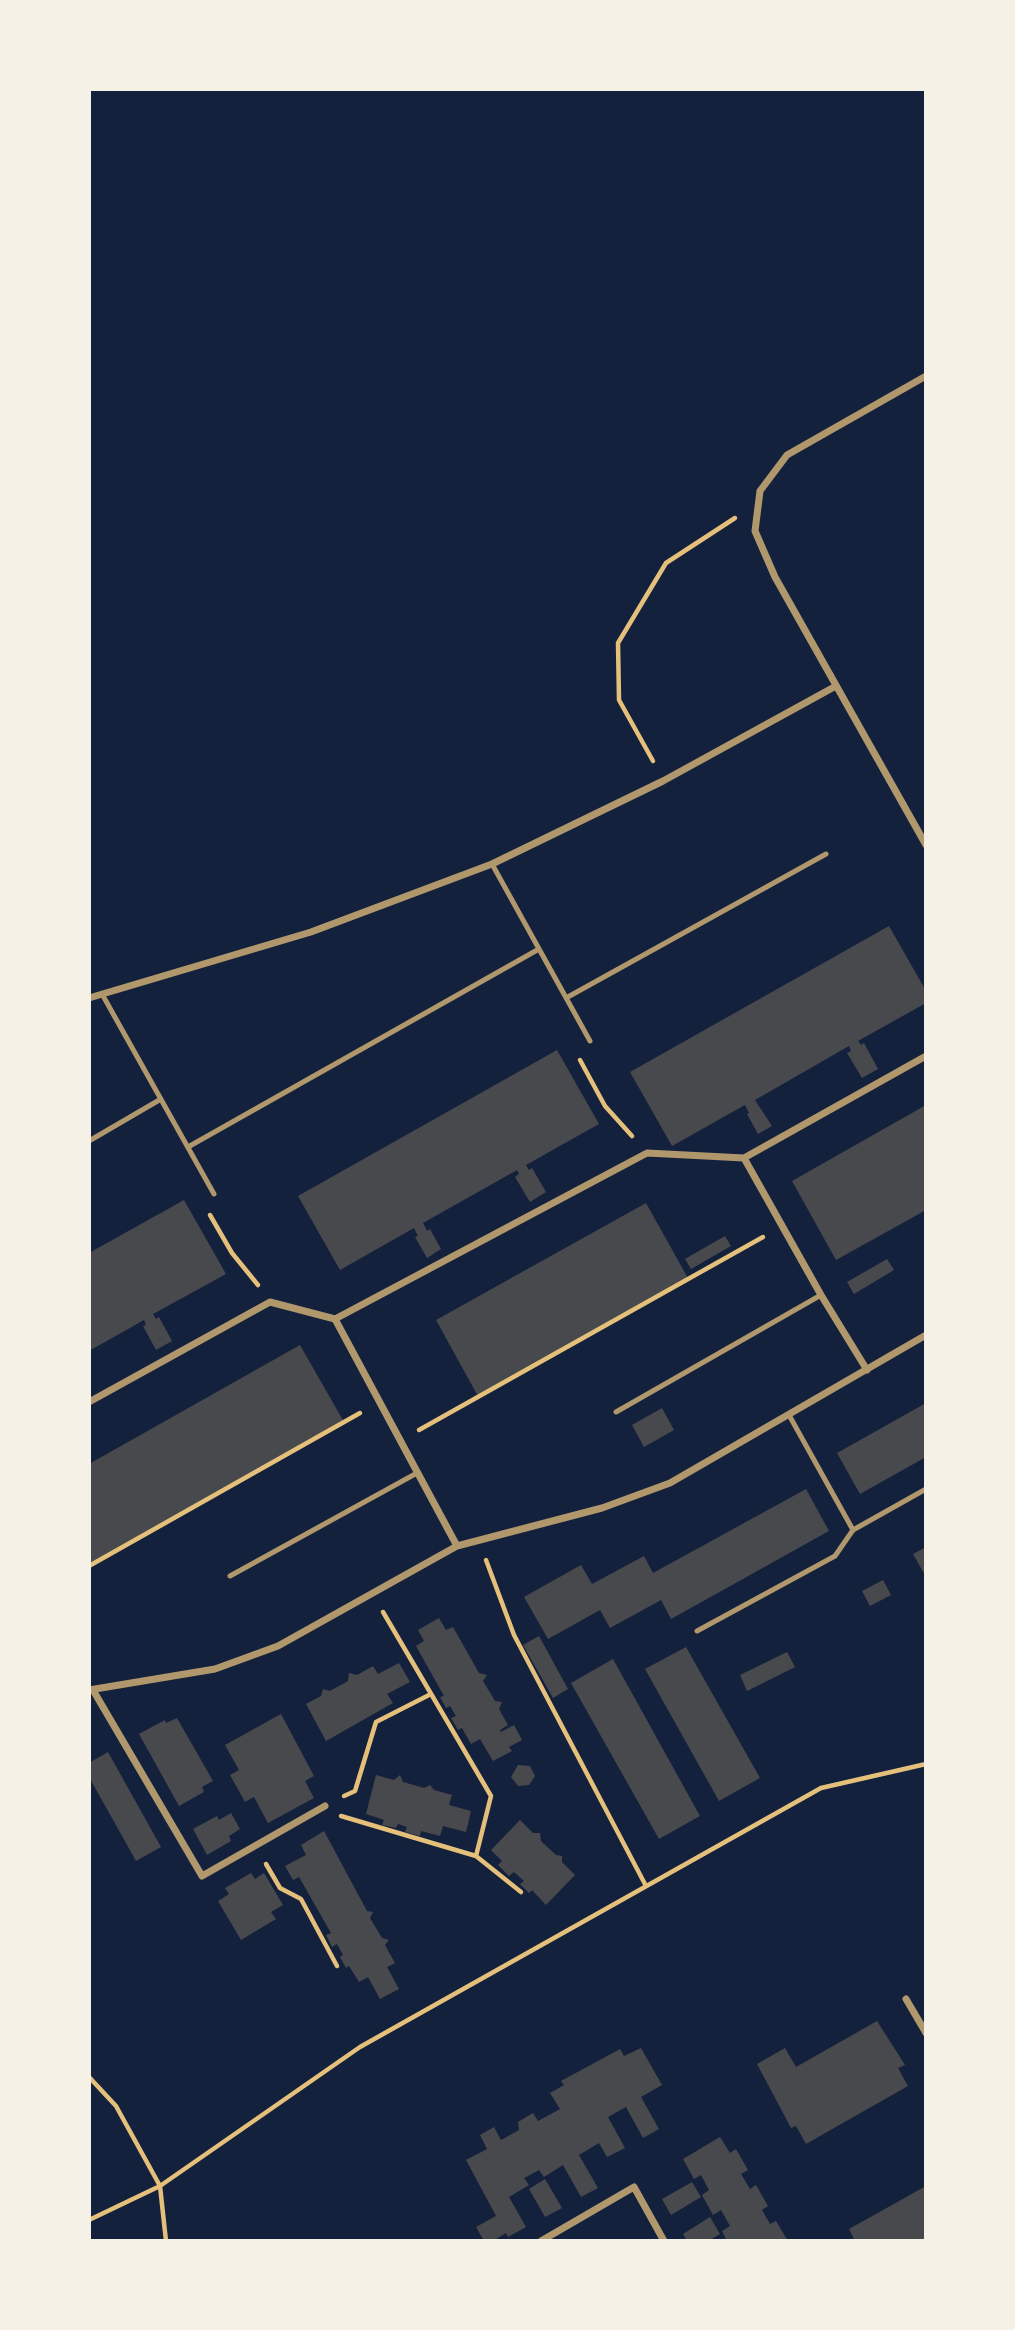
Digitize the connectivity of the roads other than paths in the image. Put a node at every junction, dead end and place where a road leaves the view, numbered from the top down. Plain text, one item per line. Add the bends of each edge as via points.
1 (926, 376) edge
2 (836, 686) junction
3 (926, 845) edge
4 (826, 854) dead end
5 (492, 864) junction
6 (538, 948) junction
7 (102, 995) junction
8 (89, 998) edge
9 (566, 998) junction
10 (590, 1041) road end
11 (926, 1056) edge
12 (162, 1099) junction
13 (89, 1140) edge
14 (188, 1147) junction
15 (744, 1158) junction
16 (214, 1194) road end
17 (821, 1295) junction
18 (335, 1319) junction
19 (926, 1335) edge
20 (867, 1370) junction
21 (89, 1402) edge
22 (616, 1412) dead end
23 (789, 1415) junction
24 (417, 1472) junction
25 (926, 1489) edge
26 (853, 1530) junction
27 (457, 1546) junction
28 (230, 1576) dead end
29 (697, 1631) dead end
30 (91, 1690) edge
31 (325, 1806) road end
32 (906, 1998) dead end
33 (926, 2033) edge
34 (541, 2241) edge
35 (664, 2241) edge

1 - 2 street via 786,455 760,491 755,531 775,577
2 - 3 street
2 - 5 street via 663,780
4 - 9 lane
5 - 6 lane
5 - 7 street via 311,932
6 - 9 lane
6 - 14 lane
7 - 8 street
7 - 12 lane
9 - 10 lane
11 - 15 street
12 - 13 lane
12 - 14 lane
14 - 16 lane
15 - 17 street
15 - 18 street via 647,1153
17 - 20 street
17 - 22 lane
18 - 21 street via 270,1301
18 - 24 street
19 - 20 street
20 - 23 street
23 - 26 lane
23 - 27 street via 670,1483 602,1508
24 - 27 street
24 - 28 lane
25 - 26 lane
26 - 29 lane via 835,1556
27 - 30 street via 278,1646 215,1669
30 - 31 street via 202,1876
32 - 33 street
34 - 35 street via 634,2187

